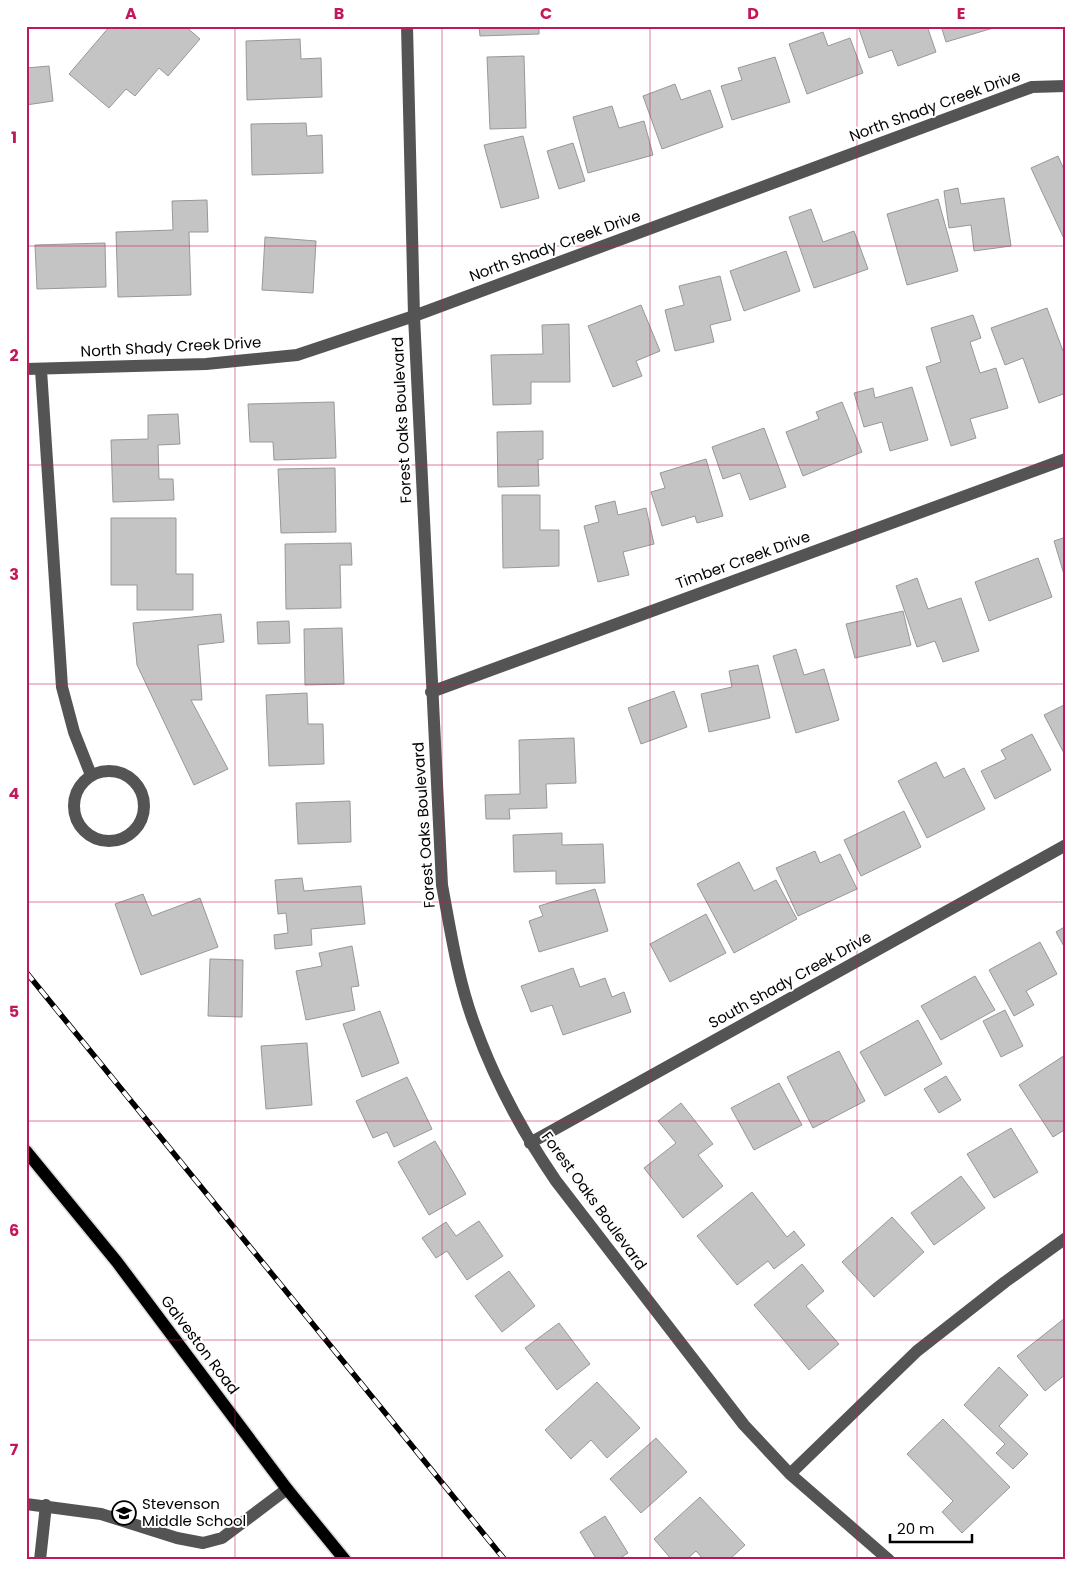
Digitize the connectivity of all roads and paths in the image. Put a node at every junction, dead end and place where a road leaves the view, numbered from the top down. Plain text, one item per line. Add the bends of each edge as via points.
1 (408, 26) edge
2 (1066, 86) edge
3 (414, 316) junction
4 (26, 369) edge
5 (41, 370) junction
6 (1066, 459) edge
7 (431, 692) junction
8 (91, 775) junction
9 (1066, 845) edge
10 (530, 1142) junction
11 (26, 1151) edge
12 (1066, 1238) edge
13 (790, 1474) junction
14 (287, 1488) junction
15 (26, 1504) edge
16 (46, 1506) junction
17 (40, 1560) edge
18 (345, 1560) edge
19 (889, 1560) edge

1 - 3 street, Forest Oaks Boulevard
2 - 3 street, North Shady Creek Drive via 1032,87
3 - 5 street, North Shady Creek Drive via 297,354 206,364
3 - 7 street, Forest Oaks Boulevard
4 - 5 street, North Shady Creek Drive
5 - 8 street via 62,687 74,732
6 - 7 street, Timber Creek Drive
7 - 10 street, Forest Oaks Boulevard via 442,885 456,961 475,1026 500,1085
8 - 8 street via 82,782 73,804 79,826 98,840 110,841 132,832 143,813 140,790 124,774 102,771
9 - 10 street, South Shady Creek Drive
10 - 13 street, Forest Oaks Boulevard via 556,1182 744,1425
11 - 14 main road, Galveston Road via 117,1262
12 - 13 street via 917,1351
13 - 19 street, Forest Oaks Boulevard
14 - 16 street via 222,1538 203,1543 100,1514
14 - 18 main road, Galveston Road
15 - 16 street
16 - 17 street

